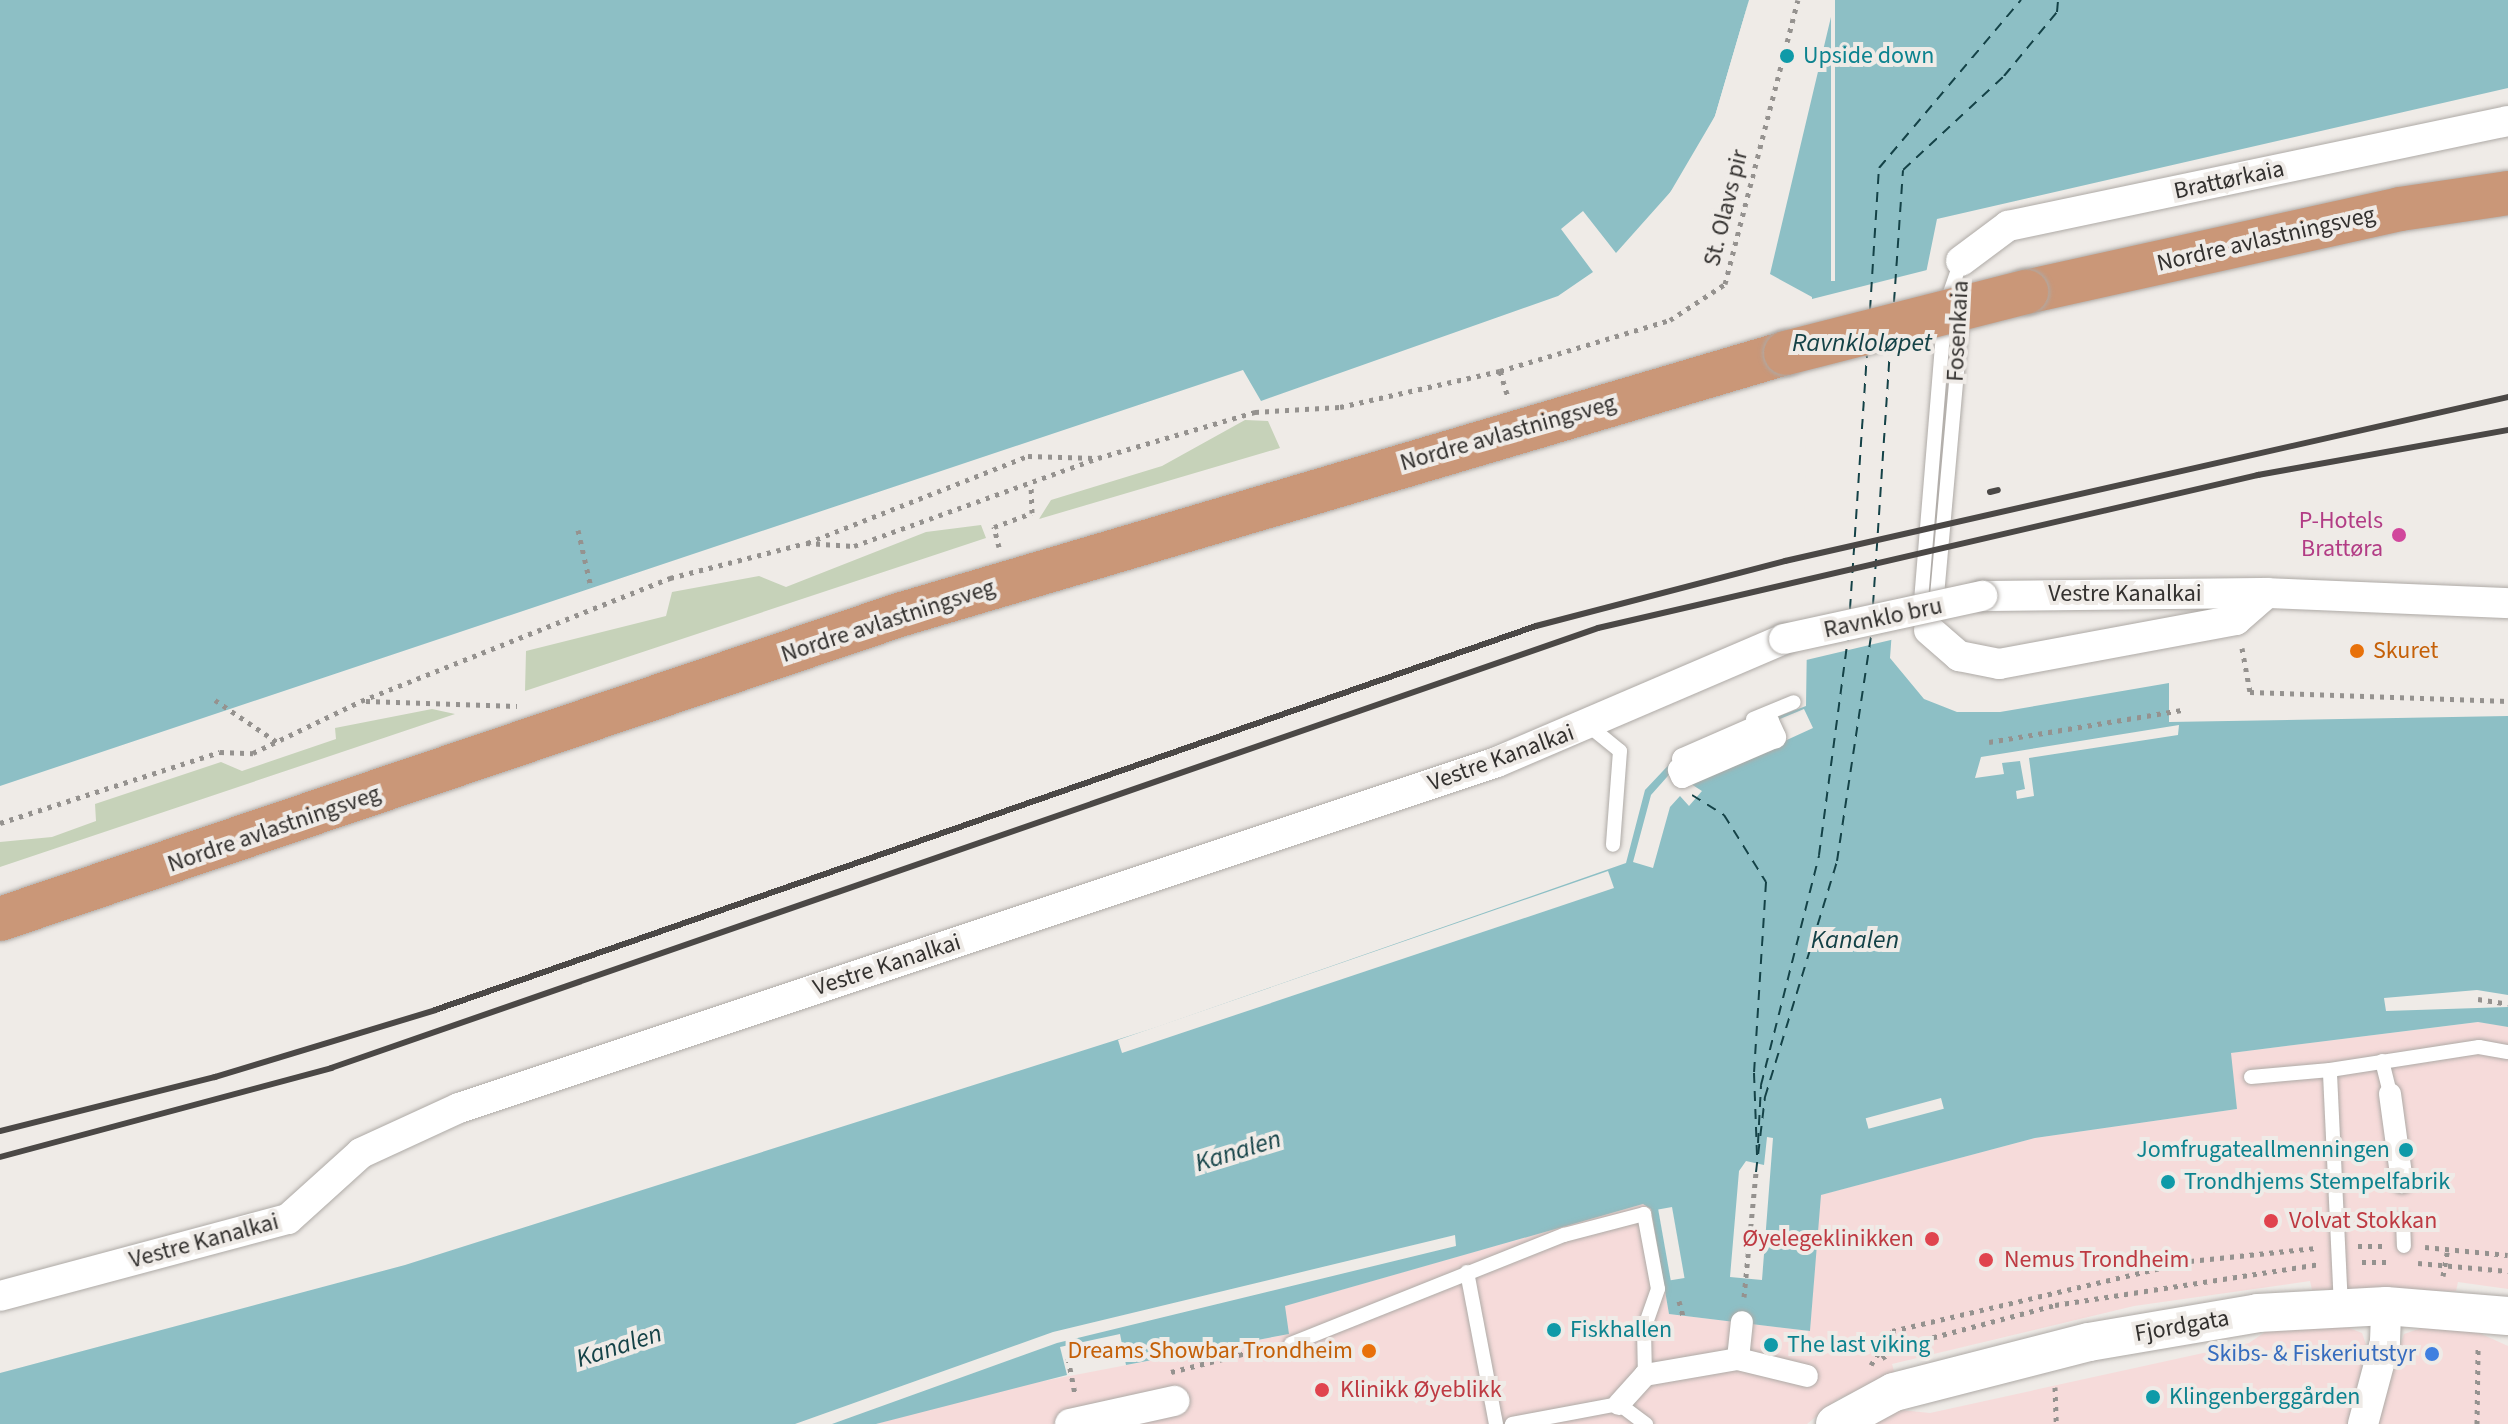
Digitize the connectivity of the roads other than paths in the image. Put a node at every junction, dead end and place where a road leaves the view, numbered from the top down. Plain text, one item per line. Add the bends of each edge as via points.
1 (2508, 121) edge
2 (2508, 193) edge
3 (1961, 261) joint
4 (2267, 593) junction
5 (1982, 596) joint
6 (2508, 603) edge
7 (1929, 630) joint
8 (1784, 639) joint
9 (1794, 702) dead end
10 (1588, 725) junction
11 (1683, 747) dead end
12 (1682, 777) joint
13 (1613, 845) dead end
14 (0, 919) edge
15 (2508, 1052) edge
16 (2382, 1061) junction
17 (2330, 1070) junction
18 (2251, 1077) dead end
19 (2389, 1091) joint
20 (2402, 1182) dead end
21 (2403, 1220) dead end
22 (2404, 1246) road end
23 (1467, 1272) junction
24 (0, 1296) edge
25 (2386, 1306) junction
26 (2341, 1307) junction
27 (2508, 1316) edge
28 (1742, 1322) dead end
29 (1291, 1344) road end
30 (1738, 1359) junction
31 (1645, 1375) junction
32 (1807, 1376) dead end
33 (1174, 1401) road end
34 (1856, 1401) edge
35 (1619, 1404) junction
36 (1070, 1424) edge
37 (1496, 1424) edge
38 (1512, 1424) edge
39 (1646, 1424) edge
40 (2363, 1424) edge

1 - 3 street, Brattørkaia via 2008,226
2 - 14 highway, Nordre avlastningsveg, bridge via 2400,209 2026,292 1786,353 899,615
3 - 7 lane, Fosenkaia via 1944,322 1919,610
4 - 5 street, Vestre Kanalkai
4 - 6 street
4 - 7 street, Fosenkaia via 2236,620 1999,664 1959,656
5 - 8 street, Ravnklo bru, bridge
8 - 10 street, Vestre Kanalkai
9 - 11 lane
10 - 13 lane via 1620,751
10 - 24 street, Vestre Kanalkai via 1497,762 459,1108 361,1153 288,1219
12 - 12 street via 1775,737 1768,722 1683,759 1685,765 1764,732 1679,770
15 - 16 lane via 2479,1047
16 - 17 lane
16 - 19 lane
17 - 18 lane
17 - 26 lane
19 - 20 street
21 - 22 lane
23 - 29 lane
23 - 31 lane via 1644,1214 1658,1289 1644,1329
23 - 37 lane
25 - 26 street, Fjordgata
25 - 27 street, Fjordgata
25 - 40 street via 2385,1342
26 - 34 street, Fjordgata via 2089,1342
28 - 30 street
30 - 31 street
30 - 32 street
31 - 35 street
33 - 36 street
35 - 38 lane
35 - 39 lane

